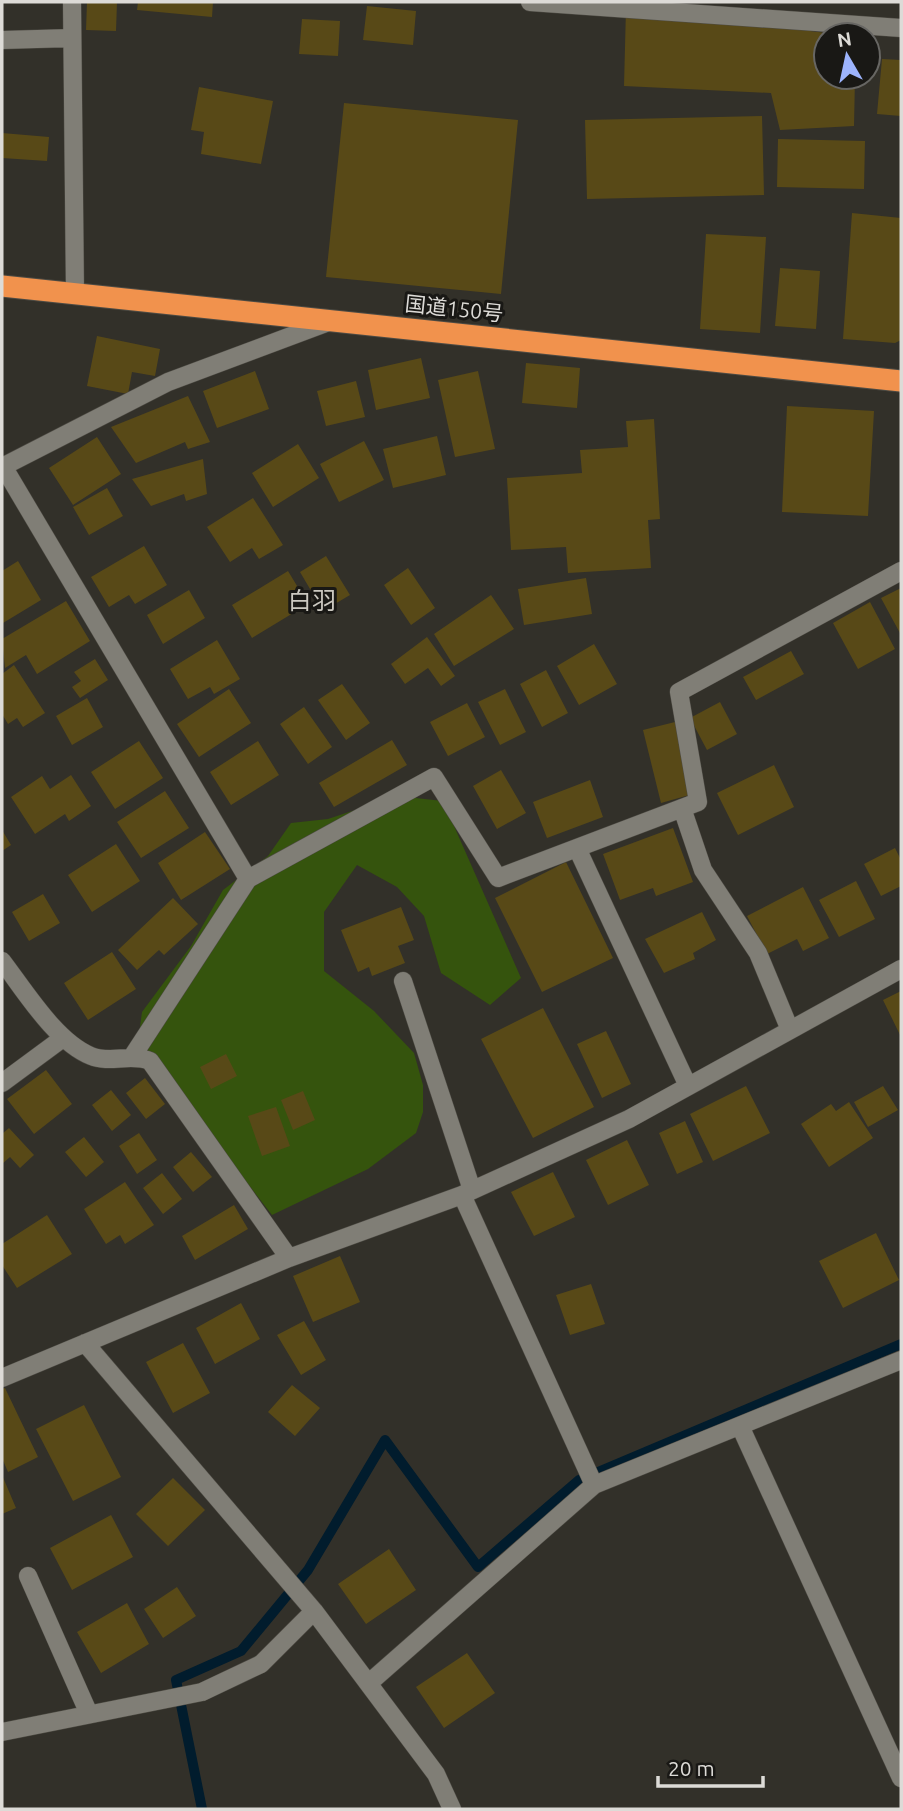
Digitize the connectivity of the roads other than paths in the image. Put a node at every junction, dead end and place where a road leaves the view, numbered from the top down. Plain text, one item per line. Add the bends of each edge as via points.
1 (72, 2) edge
2 (530, 2) edge
3 (901, 28) edge
4 (72, 38) junction
5 (2, 40) edge
6 (2, 286) edge
7 (75, 294) junction
8 (332, 321) junction
9 (901, 381) edge
10 (2, 466) edge
11 (901, 571) edge
12 (682, 808) junction
13 (577, 848) junction
14 (248, 879) junction
15 (2, 961) edge
16 (901, 969) edge
17 (403, 981) dead end
18 (790, 1030) junction
19 (63, 1038) junction
20 (132, 1057) junction
21 (2, 1083) edge
22 (688, 1086) junction
23 (467, 1192) junction
24 (289, 1258) junction
25 (85, 1343) junction
26 (901, 1360) edge
27 (2, 1378) edge
28 (741, 1428) junction
29 (594, 1485) junction
30 (28, 1576) dead end
31 (314, 1611) junction
32 (369, 1683) junction
33 (89, 1714) junction
34 (2, 1732) edge
35 (901, 1778) edge
36 (452, 1809) edge

1 - 4 street
2 - 3 street
4 - 5 street
4 - 7 street
6 - 7 highway, 国道150号
7 - 8 highway, 国道150号
8 - 9 highway, 国道150号
8 - 10 street via 168,382
10 - 14 street
11 - 12 street via 679,692 698,802
12 - 13 street
12 - 18 street via 703,870 758,953
13 - 14 street via 498,878 433,777
13 - 22 street
14 - 20 street
15 - 19 street
16 - 18 street
17 - 23 street
18 - 22 street
19 - 20 street via 91,1057
19 - 21 street
20 - 24 street via 149,1061
22 - 23 street via 629,1119
23 - 24 street
23 - 29 street
24 - 25 street
25 - 27 street
25 - 31 street
26 - 28 street
28 - 29 street
28 - 35 street
29 - 32 street
30 - 33 street
31 - 32 street
31 - 33 street via 261,1664 202,1692
32 - 36 street via 436,1774
33 - 34 street

